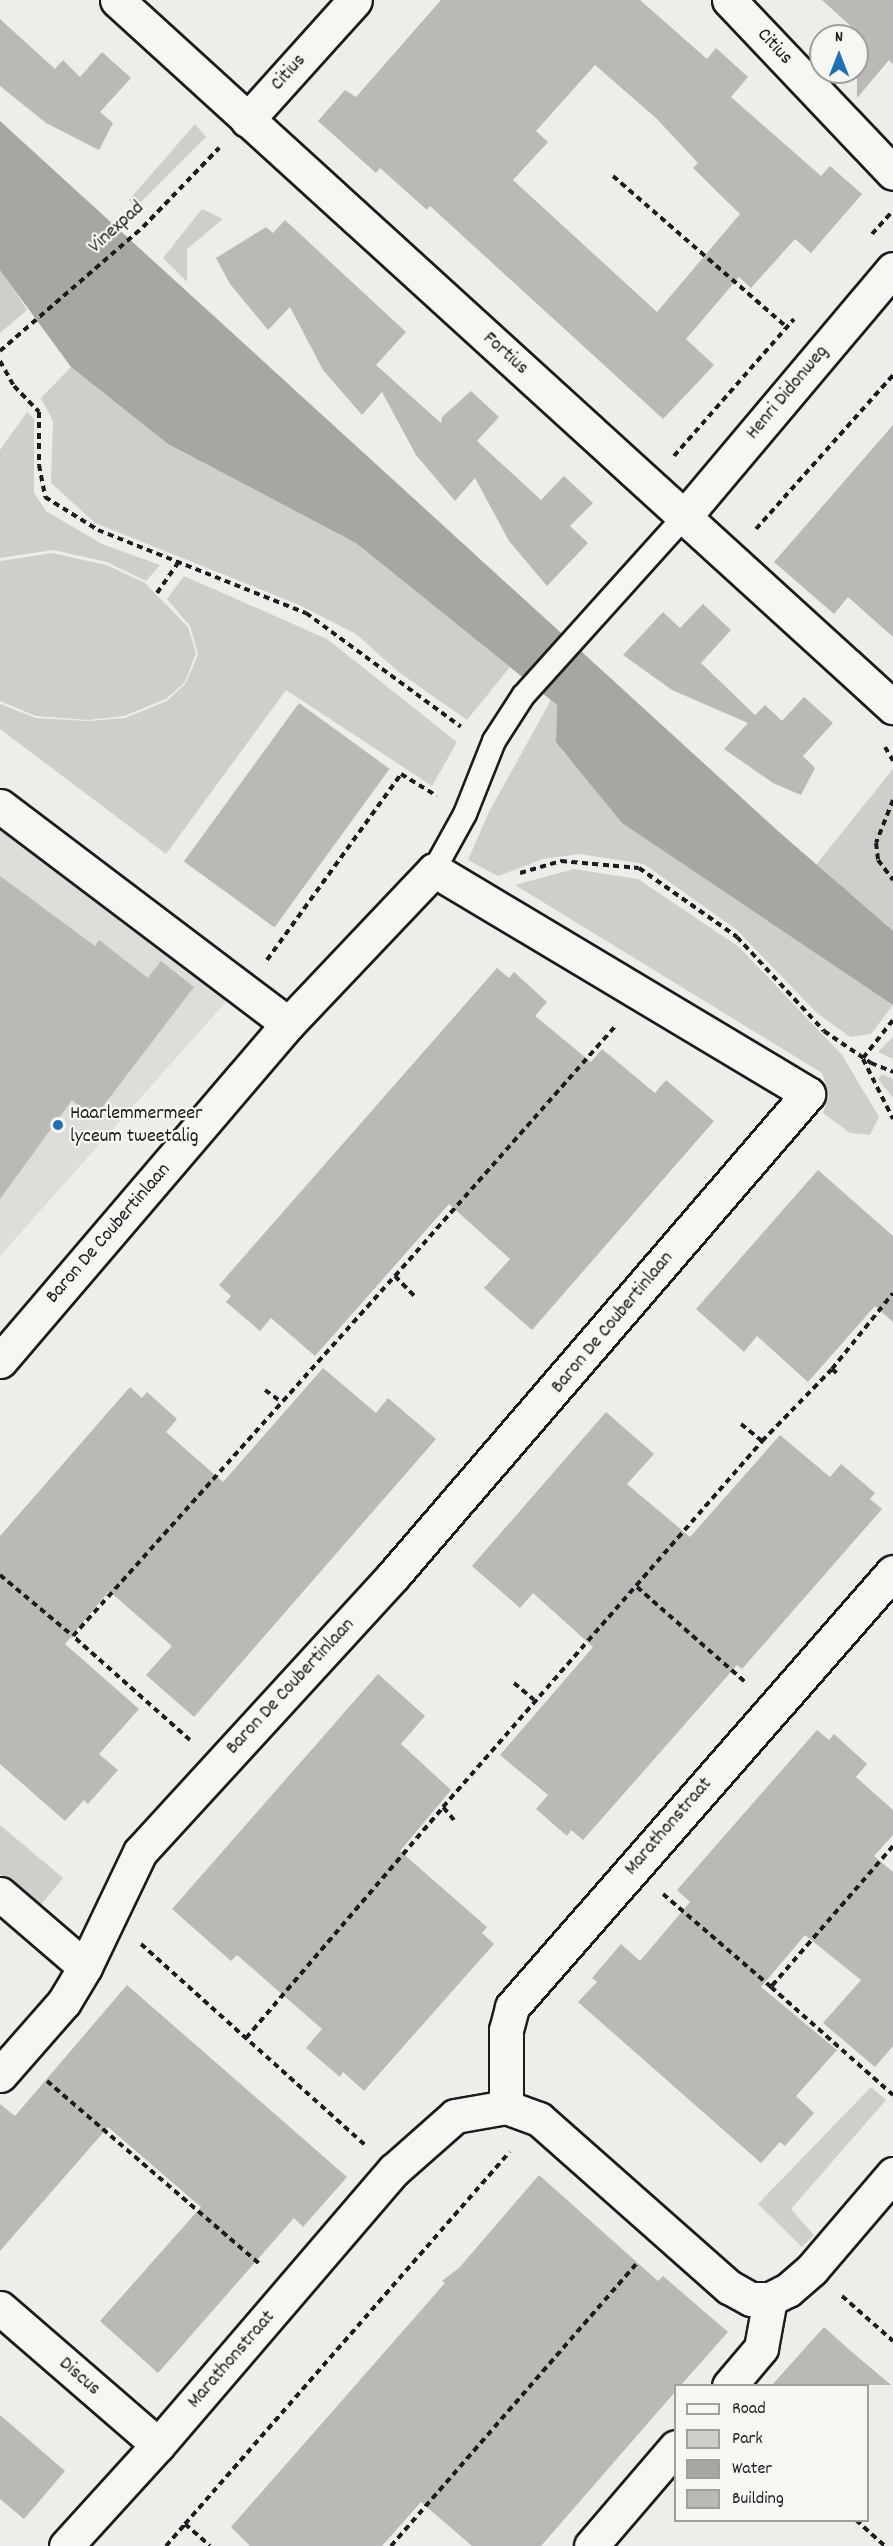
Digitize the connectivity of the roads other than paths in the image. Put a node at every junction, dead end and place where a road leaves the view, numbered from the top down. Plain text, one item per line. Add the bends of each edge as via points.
1 (117, 0) edge
2 (355, 0) edge
3 (729, 0) edge
4 (247, 120) junction
5 (893, 173) edge
6 (893, 269) edge
7 (684, 517) junction
8 (893, 707) edge
9 (0, 806) edge
10 (434, 870) junction
11 (288, 1024) junction
12 (0, 1361) edge
13 (893, 1572) edge
14 (0, 1894) edge
15 (85, 1967) junction
16 (9, 2065) edge
17 (506, 2107) junction
18 (893, 2174) edge
19 (770, 2299) junction
20 (0, 2308) edge
21 (730, 2384) edge
22 (158, 2445) junction
23 (674, 2448) edge
24 (66, 2546) edge
25 (591, 2546) edge

1 - 4 street, Fortius
2 - 4 street, Citius
3 - 5 street, Citius
4 - 7 street, Fortius
6 - 7 street, Henri Didonweg
7 - 8 street, Fortius
7 - 10 lane via 523,696 491,748 465,814
9 - 11 street
10 - 11 street, Baron De Coubertinlaan
10 - 15 street, Baron De Coubertinlaan via 808,1094 408,1559 140,1852
11 - 12 street, Baron De Coubertinlaan
13 - 17 street, Marathonstraat via 512,2007 506,2030
14 - 15 street
15 - 16 street via 64,2002
17 - 19 street, Marathonstraat via 539,2119 729,2287 751,2299
17 - 22 street, Marathonstraat via 455,2116 394,2170
18 - 19 street via 812,2269 788,2290
19 - 21 street via 760,2348
20 - 22 street, Discus
22 - 24 street, Marathonstraat
23 - 25 street

